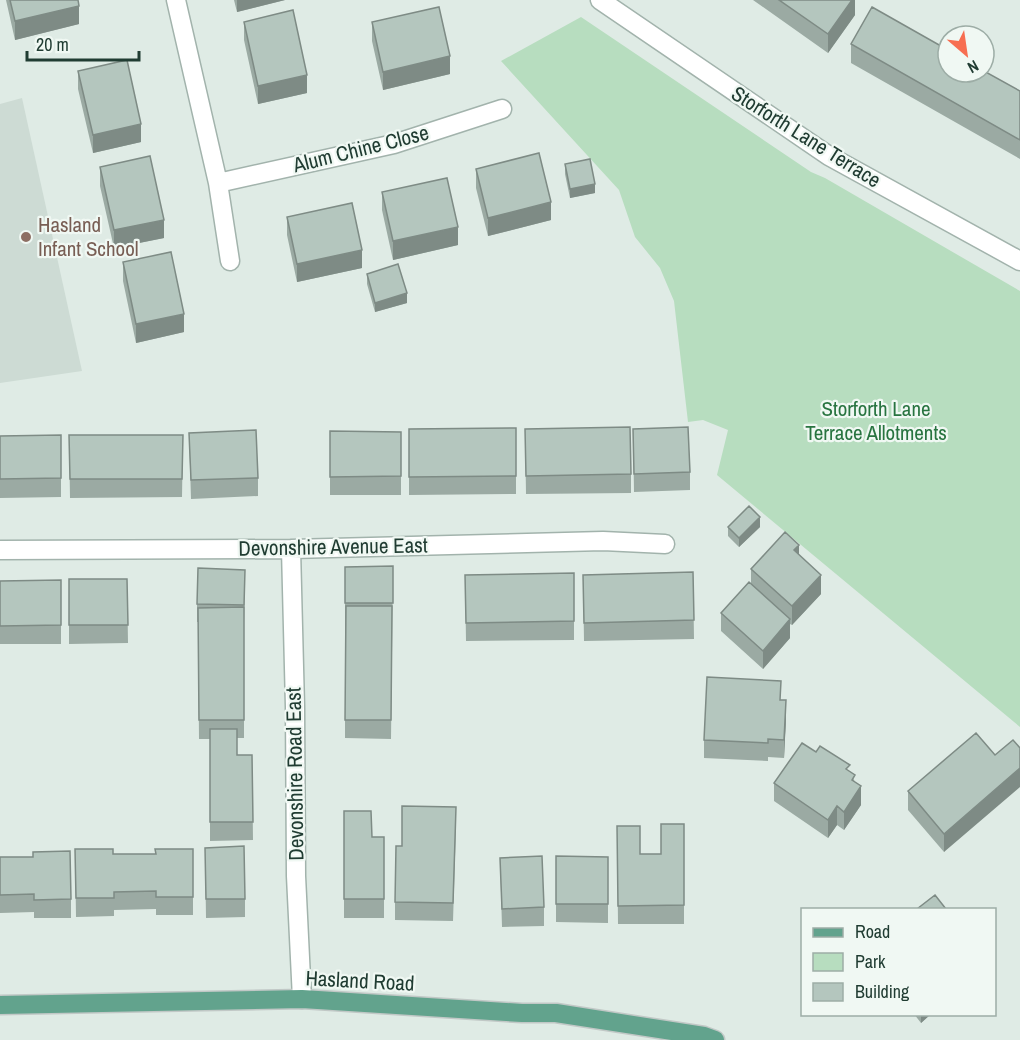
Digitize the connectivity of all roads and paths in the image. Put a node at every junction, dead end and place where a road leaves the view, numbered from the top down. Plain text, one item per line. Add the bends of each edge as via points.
1 (176, 0) edge
2 (600, 0) edge
3 (502, 109) dead end
4 (218, 183) junction
5 (230, 261) dead end
6 (1020, 261) edge
7 (665, 544) dead end
8 (291, 549) junction
9 (0, 550) edge
10 (302, 999) junction
11 (0, 1005) edge
12 (715, 1040) edge

1 - 4 street
2 - 6 street, Storforth Lane Terrace via 829,156
3 - 4 street, Alum Chine Close via 394,144
4 - 5 street
7 - 8 street, Devonshire Avenue East via 579,542
8 - 9 street, Devonshire Avenue East
8 - 10 street, Devonshire Road East
10 - 11 main road, Hasland Road
10 - 12 main road, Hasland Road via 556,1013

